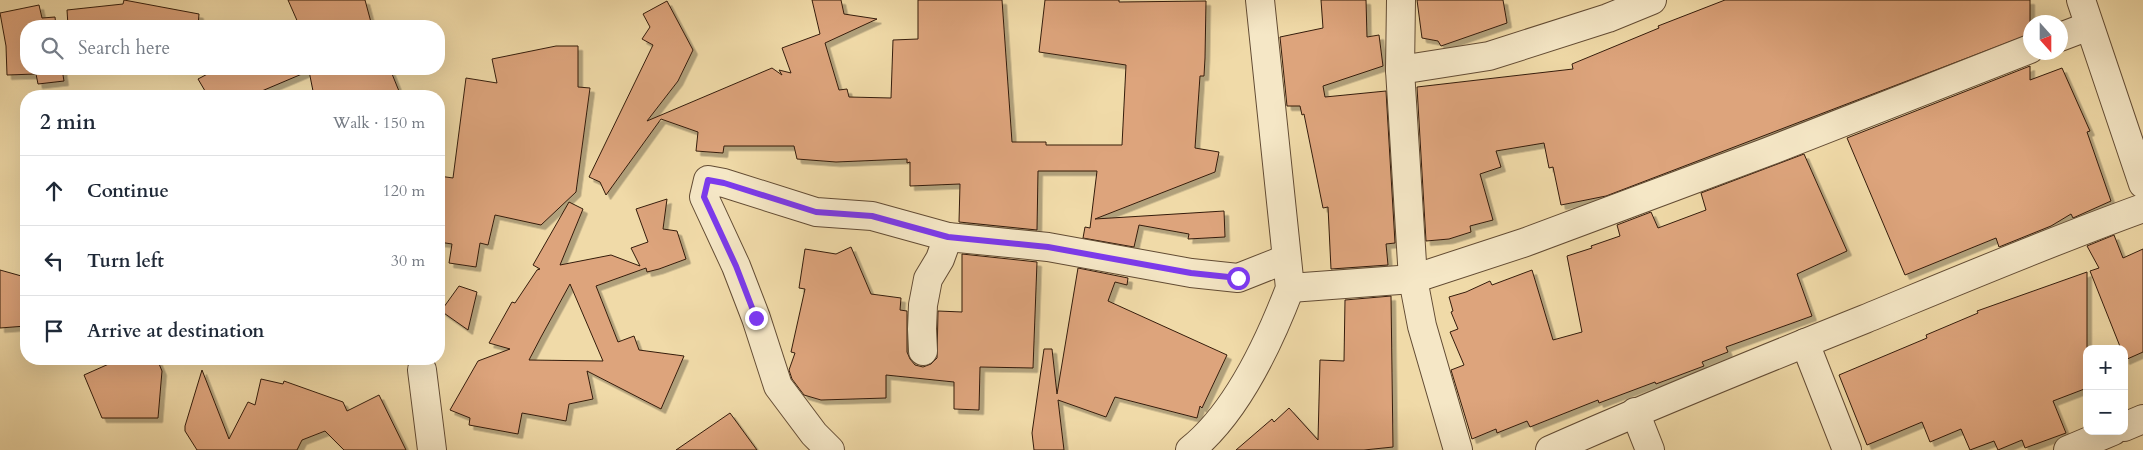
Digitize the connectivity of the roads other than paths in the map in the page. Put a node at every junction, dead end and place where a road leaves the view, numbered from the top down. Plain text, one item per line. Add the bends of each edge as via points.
1 (1260, 0) edge
2 (1401, 0) edge
3 (1652, 0) edge
4 (2081, 0) edge
5 (2089, 26) junction
6 (2068, 34) edge
7 (2023, 52) edge
8 (1400, 70) junction
9 (2143, 184) edge
10 (2143, 208) edge
11 (948, 237) junction
12 (1286, 259) junction
13 (1413, 279) junction
14 (1290, 288) junction
15 (1805, 343) junction
16 (924, 351) dead end
17 (422, 370) dead end
18 (1635, 412) junction
19 (2143, 419) edge
20 (2128, 425) edge
21 (2104, 435) edge
22 (432, 450) edge
23 (830, 450) edge
24 (1190, 450) edge
25 (1458, 450) edge
26 (1550, 450) edge
27 (1650, 450) edge
28 (1846, 450) edge
29 (2068, 450) edge

1 - 12 street
2 - 8 street
3 - 8 street via 1608,18 1489,56
4 - 5 street
5 - 6 street
5 - 9 street
7 - 13 street via 1526,242
8 - 13 street
10 - 15 street
11 - 12 street via 1048,247 1191,273 1238,278
11 - 16 street via 928,279 923,304
11 - 23 street via 872,216 816,212 708,180 704,197 753,309 778,386
12 - 14 street
13 - 14 street
13 - 25 street via 1422,326
14 - 24 street via 1277,322 1239,393 1207,437
15 - 18 street
15 - 28 street
17 - 22 street
18 - 26 street
18 - 27 street
19 - 20 street
21 - 29 street

